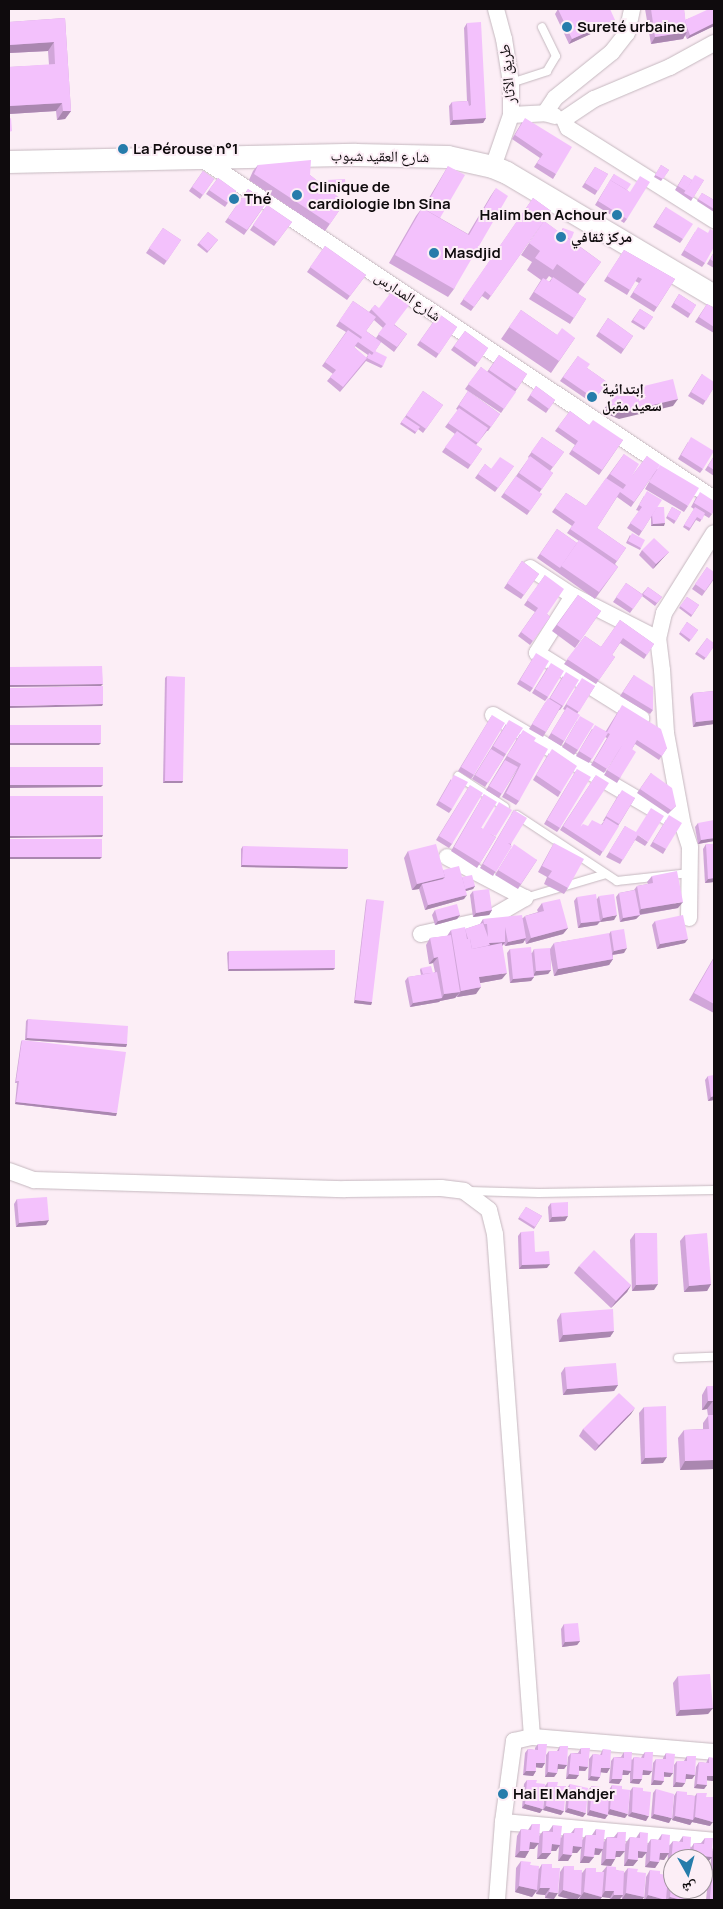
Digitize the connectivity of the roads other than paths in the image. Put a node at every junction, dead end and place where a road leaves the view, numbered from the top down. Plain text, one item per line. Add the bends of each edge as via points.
1 (496, 9) edge
2 (632, 9) edge
3 (542, 27) dead end
4 (714, 44) edge
5 (510, 83) junction
6 (555, 98) junction
7 (545, 113) junction
8 (511, 115) junction
9 (564, 119) junction
10 (202, 159) junction
11 (9, 162) edge
12 (493, 167) junction
13 (714, 220) edge
14 (714, 296) edge
15 (714, 499) edge
16 (714, 533) edge
17 (530, 568) edge
18 (573, 596) junction
19 (658, 639) junction
20 (494, 715) edge
21 (666, 733) junction
22 (458, 776) edge
23 (683, 826) junction
24 (447, 857) dead end
25 (690, 873) junction
26 (606, 874) junction
27 (525, 898) junction
28 (689, 918) dead end
29 (421, 934) dead end
30 (9, 1170) edge
31 (714, 1190) edge
32 (464, 1191) junction
33 (714, 1357) edge
34 (678, 1358) dead end
35 (532, 1737) junction
36 (714, 1752) edge
37 (503, 1822) junction
38 (714, 1841) edge
39 (497, 1900) edge

1 - 5 street, طريق الآثار
2 - 6 street via 626,33 612,52
3 - 5 lane via 556,56 547,71
4 - 9 street via 670,67 594,99
5 - 8 street, طريق الآثار
6 - 7 street
6 - 9 street
7 - 8 street
7 - 9 street
8 - 12 street, طريق الآثار
9 - 13 street via 568,128
10 - 11 main road, شارع العقيد شبوب
10 - 12 main road, شارع العقيد شبوب via 356,154 430,156
10 - 15 street, شارع المدارس
12 - 14 main road, شارع العقيد شبوب via 558,202
16 - 19 street via 664,613
17 - 18 street
18 - 19 street
18 - 21 street via 537,653
19 - 21 street
20 - 23 street
21 - 23 street
22 - 26 lane
23 - 25 street via 690,847
24 - 27 street
25 - 26 lane via 617,881
25 - 28 street
26 - 27 lane
27 - 29 street via 489,919
30 - 32 street via 34,1180
31 - 32 lane
32 - 35 street via 489,1210 495,1234
33 - 34 lane
35 - 36 street
35 - 37 street via 514,1741
37 - 38 street
37 - 39 street

